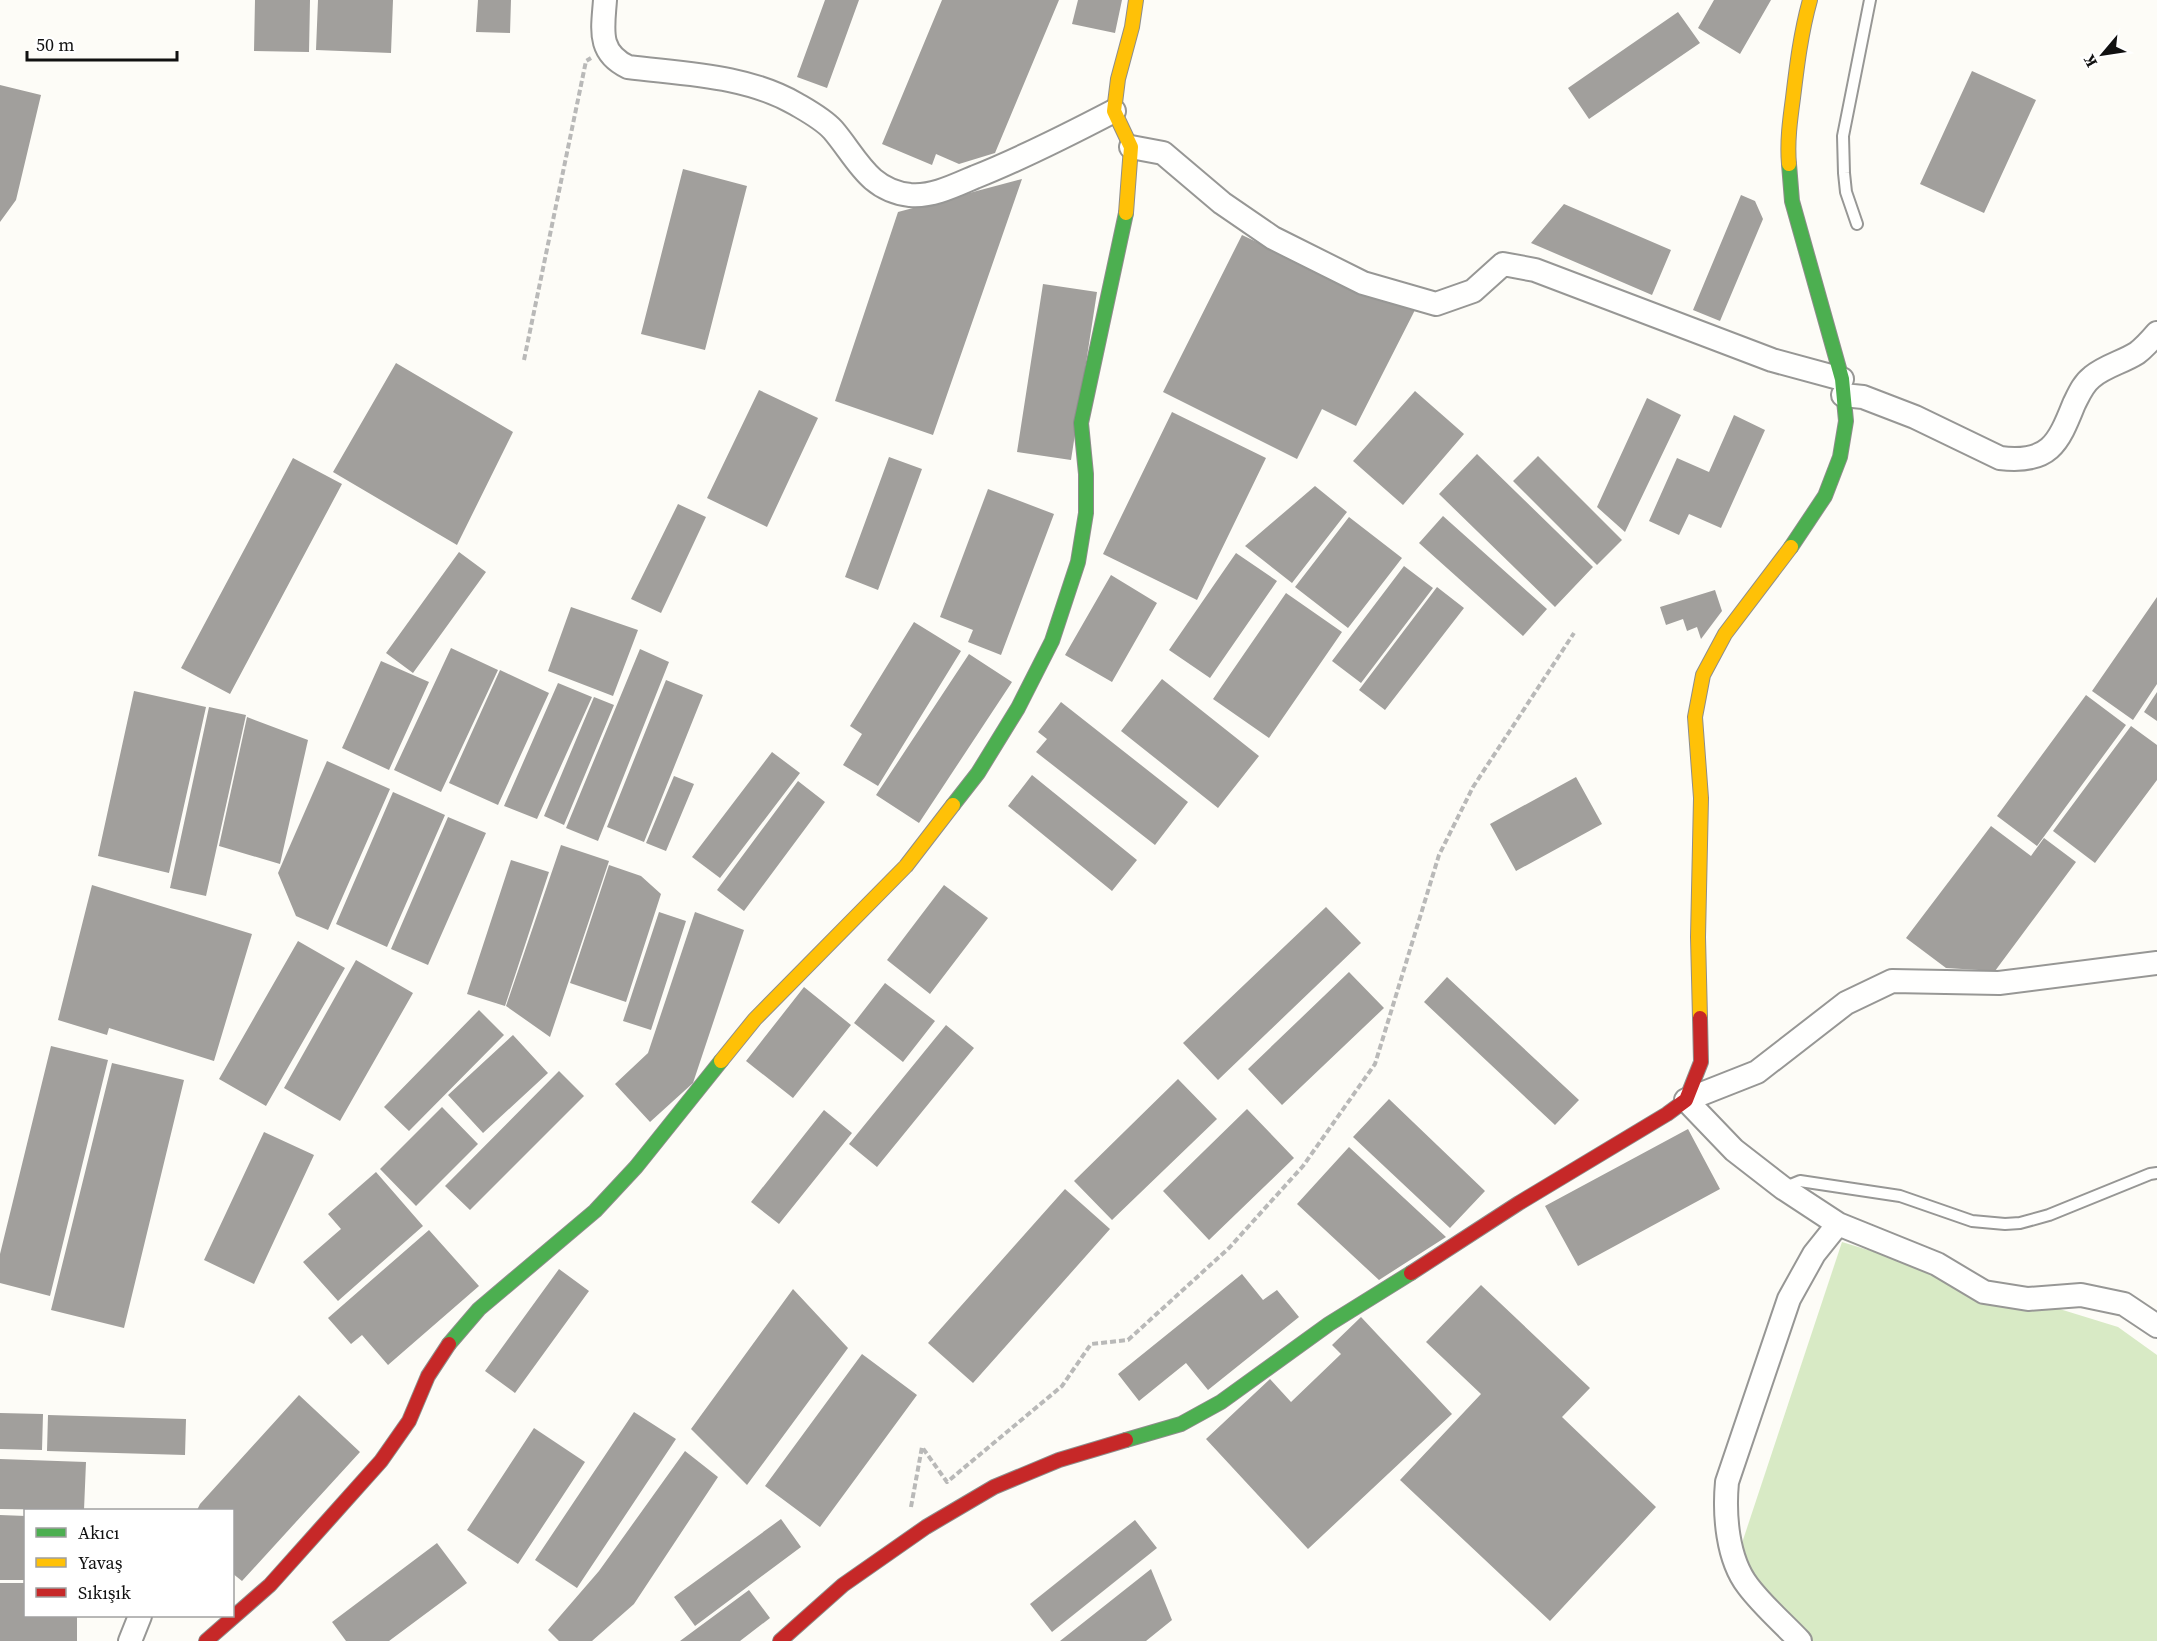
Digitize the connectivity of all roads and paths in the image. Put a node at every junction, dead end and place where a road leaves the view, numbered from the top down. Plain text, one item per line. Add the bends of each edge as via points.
1 (605, 0) edge
2 (1136, 0) edge
3 (1810, 0) edge
4 (1870, 0) edge
5 (608, 49) junction
6 (1114, 111) junction
7 (1131, 147) junction
8 (1857, 224) dead end
9 (2157, 333) edge
10 (524, 360) dead end
11 (1843, 387) junction
12 (1574, 633) dead end
13 (2157, 963) edge
14 (1686, 1100) junction
15 (2157, 1173) edge
16 (1783, 1188) junction
17 (1838, 1224) junction
18 (2157, 1326) edge
19 (906, 1541) junction
20 (234, 1616) edge
21 (140, 1617) edge
22 (233, 1617) edge
23 (130, 1641) edge
24 (206, 1641) edge
25 (780, 1641) edge
26 (1800, 1641) edge

1 - 5 street via 603,32
2 - 6 street
3 - 11 street via 1787,147 1792,201
4 - 8 lane via 1843,136 1846,192
5 - 6 street via 628,67 747,84 794,102 831,128 869,177 895,192 911,195 945,189 1015,161
5 - 10 path via 586,61
6 - 7 street
7 - 11 street via 1163,153 1222,203 1273,238 1363,284 1436,304 1473,291 1503,264 1534,270
7 - 20 street via 1126,212 1082,423 1086,513 1078,562 1052,641 978,773 906,866 755,1019 636,1167 595,1211 479,1309 453,1338 428,1376 409,1421 381,1461 270,1585
9 - 11 street via 2139,351 2085,383 2062,435 2043,453 2029,458 2000,458
11 - 14 street via 1846,421 1840,457 1825,496 1725,634 1703,675 1695,717 1701,798 1701,1062
12 - 19 path via 1473,787 1439,855 1375,1064 1303,1166 1228,1248 1128,1340 1091,1344 1062,1386 947,1482 921,1447
13 - 14 street via 1999,983 1892,981 1846,1003 1758,1072
14 - 16 street via 1734,1150
14 - 19 street via 1329,1324 1221,1402 1181,1424 1059,1460 994,1487
15 - 16 lane via 2042,1218 2006,1224 1972,1221 1900,1196 1800,1181
16 - 17 street
17 - 18 street via 1936,1264 1984,1292 2028,1299 2081,1295 2124,1304
17 - 26 street via 1814,1254 1789,1299 1727,1482 1725,1505 1733,1555 1747,1585
19 - 25 street via 843,1585
21 - 23 street
22 - 24 street

